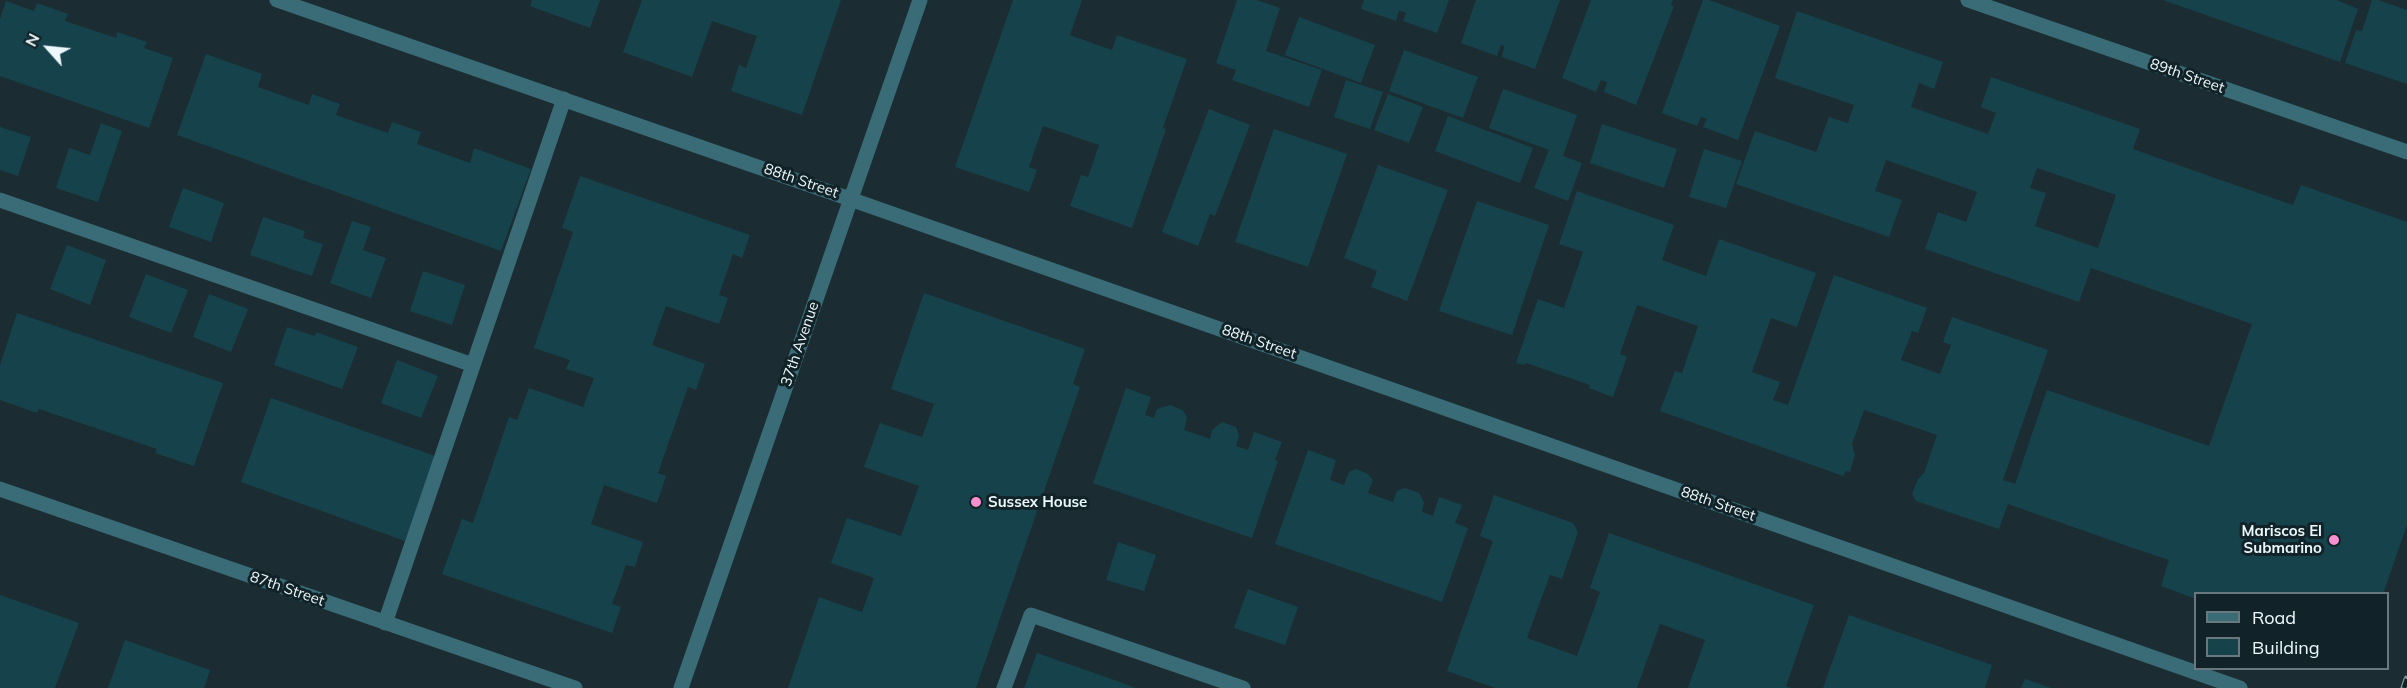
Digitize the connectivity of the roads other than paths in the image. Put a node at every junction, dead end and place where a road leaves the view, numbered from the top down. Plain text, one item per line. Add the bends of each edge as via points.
1 (277, 0) edge
2 (920, 0) edge
3 (1968, 0) edge
4 (564, 99) junction
5 (2407, 152) edge
6 (850, 198) junction
7 (0, 200) edge
8 (473, 364) junction
9 (0, 489) edge
10 (385, 622) junction
11 (574, 688) edge
12 (681, 688) edge
13 (1004, 688) edge
14 (1243, 688) edge
15 (2240, 688) edge

1 - 4 street, 88th Street
2 - 6 street, 37th Avenue
3 - 5 street, 89th Street
4 - 6 street, 88th Street
4 - 8 street
6 - 12 street, 37th Avenue
6 - 15 street, 88th Street
7 - 8 street
8 - 10 street
9 - 10 street, 87th Street
10 - 11 street, 87th Street
13 - 14 street via 1031,615

